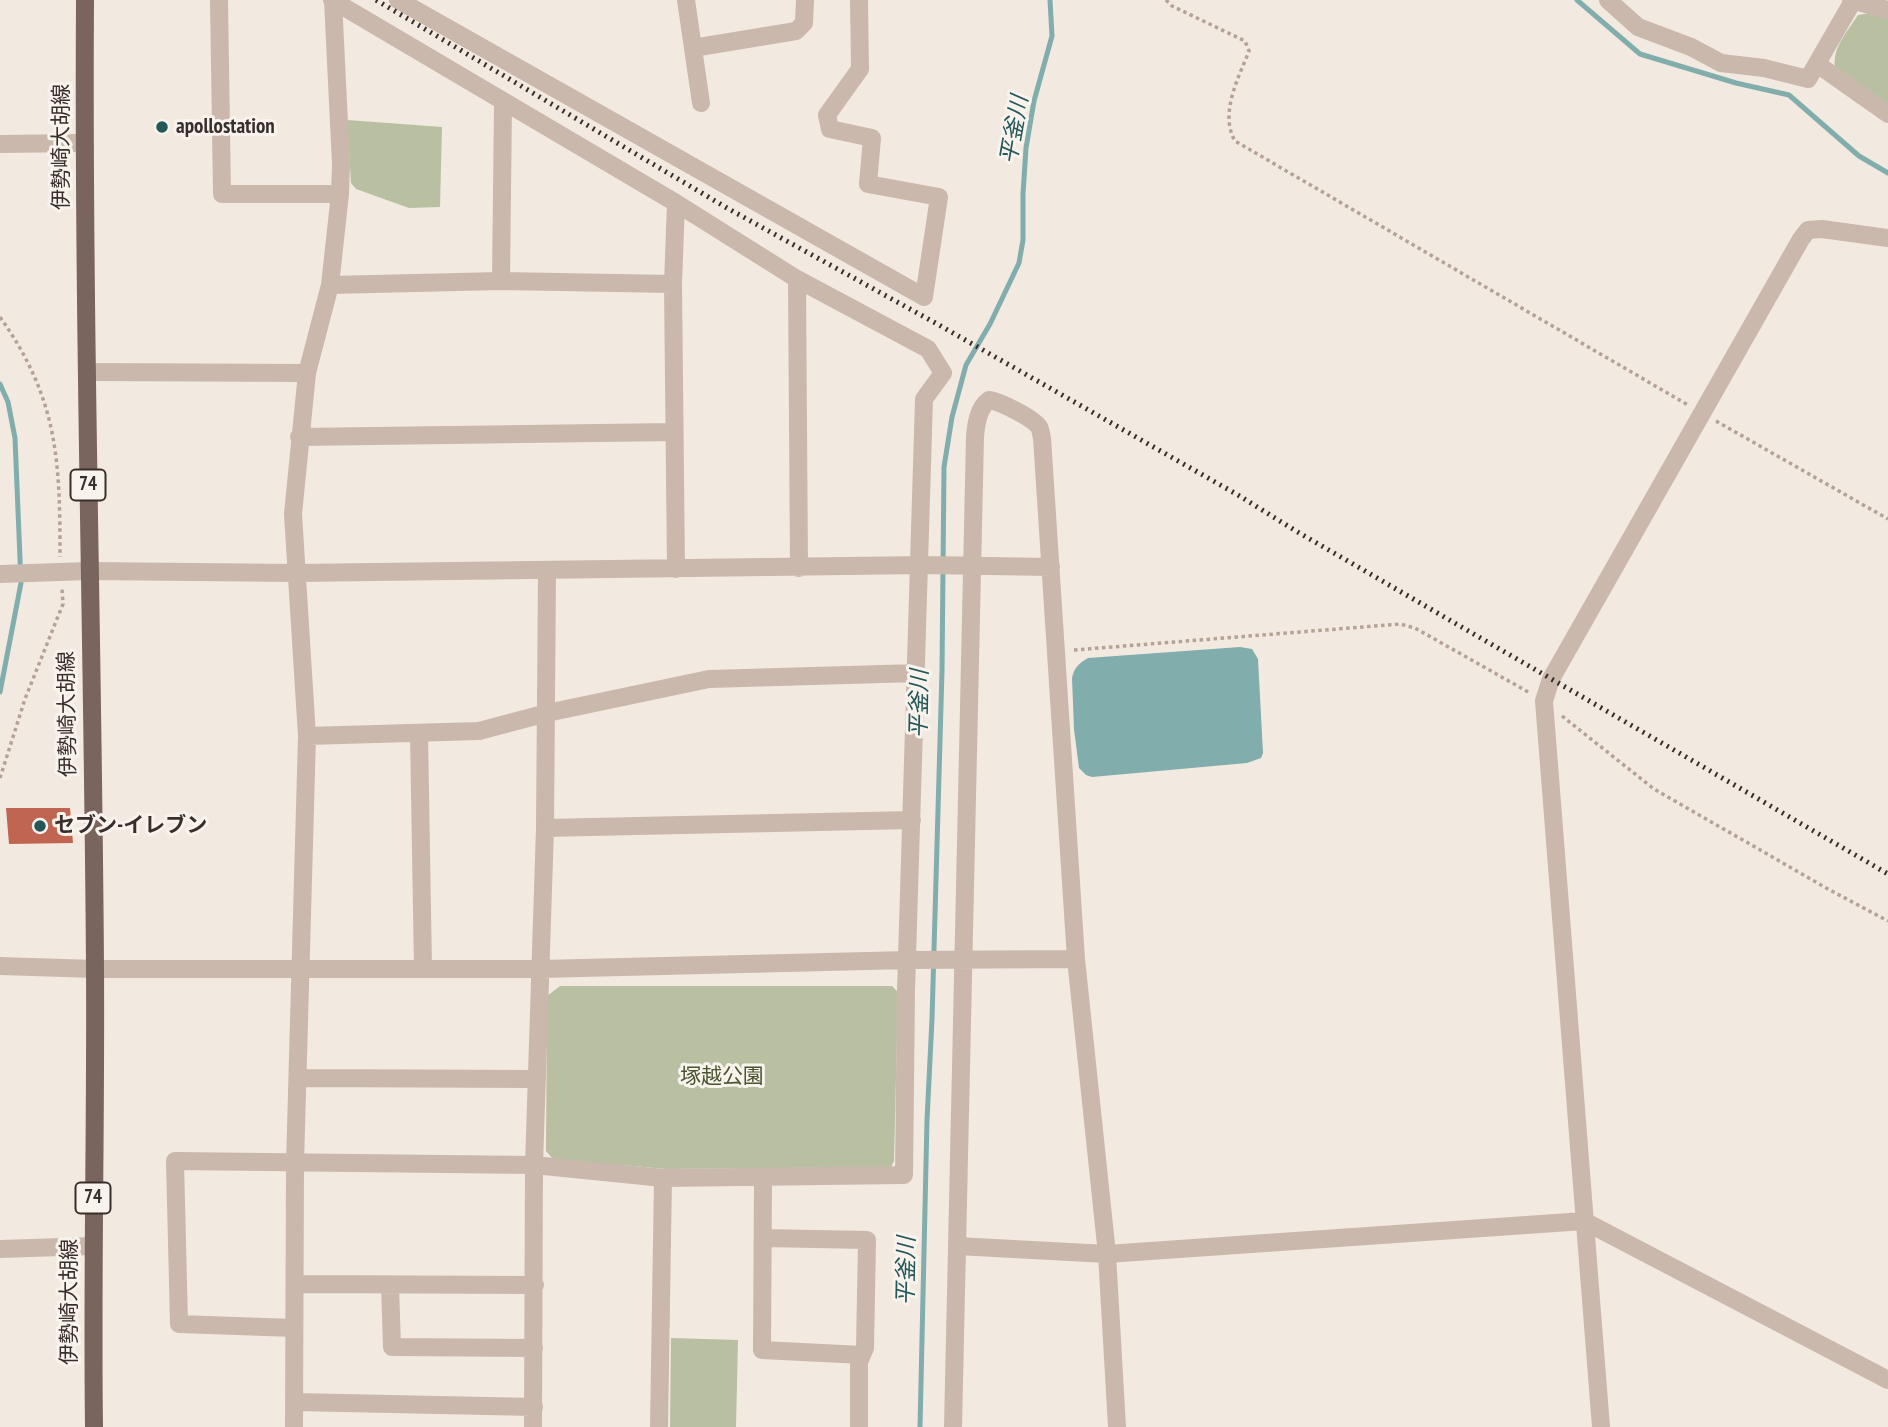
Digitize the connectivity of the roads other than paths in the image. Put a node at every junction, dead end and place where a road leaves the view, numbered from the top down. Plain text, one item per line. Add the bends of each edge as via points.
1 (85, 0) edge
2 (219, 0) edge
3 (332, 0) edge
4 (398, 0) edge
5 (686, 0) edge
6 (805, 0) edge
7 (859, 0) edge
8 (1608, 0) edge
9 (1852, 0) edge
10 (1885, 6) edge
11 (693, 48) junction
12 (1817, 64) junction
13 (503, 103) junction
14 (701, 103) dead end
15 (1888, 114) edge
16 (84, 143) junction
17 (0, 144) edge
18 (340, 194) junction
19 (676, 203) junction
20 (1888, 238) edge
21 (797, 279) junction
22 (501, 281) junction
23 (673, 284) junction
24 (330, 285) junction
25 (88, 372) junction
26 (307, 373) junction
27 (674, 432) junction
28 (299, 437) junction
29 (922, 565) junction
30 (970, 565) junction
31 (1051, 567) junction
32 (799, 568) junction
33 (676, 569) junction
34 (89, 570) junction
35 (547, 571) junction
36 (296, 573) junction
37 (0, 574) edge
38 (917, 673) junction
39 (547, 713) junction
40 (419, 733) junction
41 (307, 736) junction
42 (912, 820) junction
43 (545, 828) junction
44 (1076, 959) junction
45 (913, 960) junction
46 (958, 960) junction
47 (0, 966) edge
48 (301, 968) junction
49 (95, 969) junction
50 (423, 969) junction
51 (541, 969) junction
52 (298, 1079) junction
53 (537, 1079) junction
54 (295, 1164) junction
55 (534, 1164) junction
56 (763, 1176) junction
57 (663, 1178) junction
58 (1584, 1221) junction
59 (763, 1238) junction
60 (92, 1246) junction
61 (957, 1247) junction
62 (0, 1249) edge
63 (1107, 1254) junction
64 (296, 1284) junction
65 (390, 1285) junction
66 (535, 1285) junction
67 (294, 1328) junction
68 (534, 1348) junction
69 (862, 1355) junction
70 (1888, 1380) edge
71 (295, 1402) junction
72 (534, 1407) junction
73 (94, 1427) edge
74 (294, 1427) edge
75 (533, 1427) edge
76 (659, 1427) edge
77 (859, 1427) edge
78 (953, 1427) edge
79 (1117, 1427) edge
80 (1601, 1427) edge

1 - 16 main road, 伊勢崎大胡線 / 74
2 - 18 street via 222,194
3 - 13 street
3 - 18 street
4 - 7 street via 924,297 939,197 868,184 872,138 830,130 827,115 860,69
5 - 11 street
6 - 11 street via 804,23 796,30
8 - 12 street via 1638,27 1721,63 1808,79
9 - 10 street
9 - 12 street
11 - 14 street
12 - 15 street
13 - 19 street
13 - 22 street
16 - 17 street
16 - 25 main road, 伊勢崎大胡線 / 74
18 - 24 street
19 - 21 street
19 - 23 street
20 - 58 street via 1822,229 1808,230 1801,239 1551,679 1544,701
21 - 29 street via 928,349 943,373 924,399
21 - 32 street
22 - 23 street
22 - 24 street
23 - 27 street
24 - 26 street
25 - 26 street
25 - 34 main road, 伊勢崎大胡線 / 74
26 - 28 street
27 - 28 street
27 - 33 street
28 - 36 street via 293,514
29 - 30 street
29 - 32 street
29 - 38 street
30 - 31 street
30 - 31 street via 976,426 989,400 1033,421 1040,432
30 - 46 street
31 - 44 street
32 - 33 street
33 - 35 street
34 - 36 street
34 - 37 street
34 - 49 main road, 伊勢崎大胡線 / 74
35 - 36 street
35 - 39 street
36 - 41 street
38 - 39 street via 709,679
38 - 42 street
39 - 40 street via 479,731
39 - 43 street
40 - 41 street
40 - 50 street
41 - 48 street
42 - 43 street
42 - 45 street
43 - 51 street
44 - 46 street
44 - 63 street
45 - 46 street
45 - 51 street
45 - 56 street via 904,1175
46 - 61 street
47 - 49 street
48 - 49 street
48 - 50 street
48 - 52 street
49 - 60 main road, 伊勢崎大胡線 / 74
50 - 51 street
51 - 53 street
52 - 53 street
52 - 54 street
53 - 55 street
54 - 55 street
54 - 64 street
54 - 67 street via 175,1161 179,1324
55 - 57 street
55 - 66 street
56 - 57 street
56 - 59 street
57 - 76 street
58 - 63 street
58 - 70 street
58 - 80 street
59 - 69 street via 762,1350
59 - 69 street via 867,1240
60 - 62 street
60 - 73 main road, 伊勢崎大胡線 / 74
61 - 63 street
61 - 78 street
63 - 79 street
64 - 65 street
64 - 67 street
65 - 66 street
65 - 68 street via 392,1347
66 - 68 street
67 - 71 street
68 - 72 street
69 - 77 street
71 - 72 street
71 - 74 street
72 - 75 street

